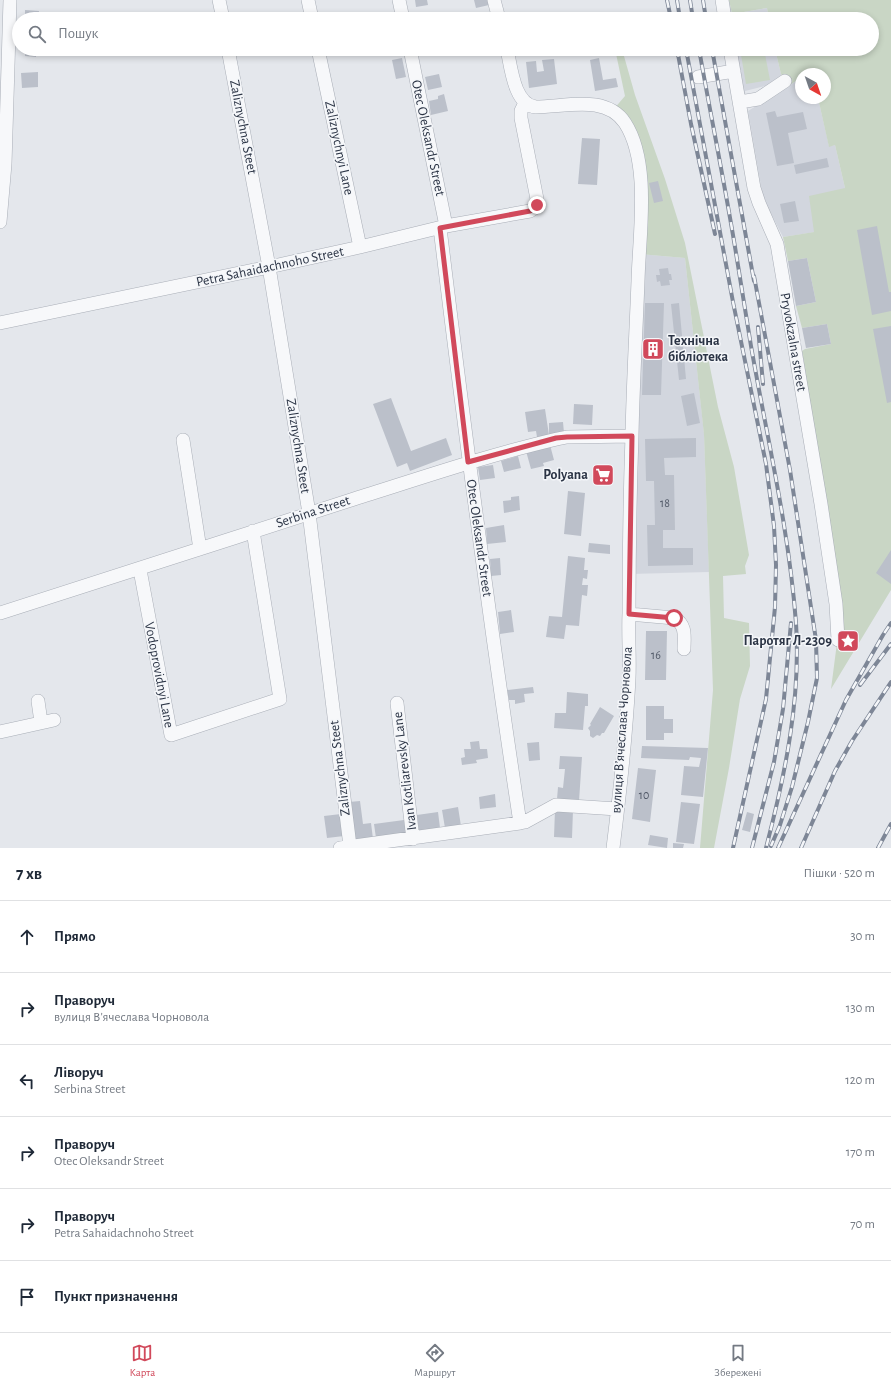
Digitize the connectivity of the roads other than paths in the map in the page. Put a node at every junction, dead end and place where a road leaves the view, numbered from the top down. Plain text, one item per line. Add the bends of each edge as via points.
1 (10, 0) edge
2 (219, 0) edge
3 (308, 0) edge
4 (399, 0) edge
5 (494, 0) edge
6 (722, 0) edge
7 (222, 12) edge
8 (311, 12) edge
9 (402, 12) edge
10 (497, 12) edge
11 (724, 12) edge
12 (229, 56) edge
13 (319, 56) edge
14 (411, 56) edge
15 (509, 56) edge
16 (731, 56) edge
17 (734, 71) junction
18 (698, 77) dead end
19 (785, 81) dead end
20 (740, 102) junction
21 (525, 103) junction
22 (3, 123) edge
23 (1, 205) edge
24 (0, 222) edge
25 (443, 227) junction
26 (360, 247) junction
27 (269, 267) junction
28 (0, 323) edge
29 (632, 436) junction
30 (183, 440) dead end
31 (468, 462) junction
32 (309, 513) junction
33 (253, 531) junction
34 (200, 549) junction
35 (140, 570) junction
36 (0, 613) edge
37 (629, 614) junction
38 (838, 640) dead end
39 (684, 650) dead end
40 (38, 701) dead end
41 (397, 703) dead end
42 (54, 720) dead end
43 (41, 722) junction
44 (0, 732) edge
45 (617, 808) junction
46 (520, 824) junction
47 (413, 839) junction
48 (370, 846) edge
49 (345, 847) edge
50 (613, 848) edge

1 - 22 street
2 - 7 street
3 - 8 street
4 - 9 street
5 - 10 street
6 - 11 street
12 - 27 street, Zaliznychna Steet
13 - 26 street, Zaliznychnyi Lane
14 - 25 street, Otec Oleksandr Street
15 - 21 street via 516,88
16 - 17 street, Pryvokzalna street
17 - 18 street
17 - 20 street, Pryvokzalna street
19 - 20 street via 758,99
20 - 38 street, Pryvokzalna street via 754,188 777,244 821,504 836,604
21 - 25 street, Petra Sahaidachnoho Street via 521,118 537,205 530,211
21 - 29 street, вулиця Вʼячеслава Чорновола via 536,107 606,107 613,110 622,120 632,139 640,178 642,208
22 - 23 street via 5,164
23 - 24 street
25 - 26 street, Petra Sahaidachnoho Street
25 - 31 street, Otec Oleksandr Street
26 - 27 street, Petra Sahaidachnoho Street
27 - 28 street, Petra Sahaidachnoho Street
27 - 32 street, Zaliznychna Steet
29 - 31 street, Serbina Street via 556,438
29 - 37 street, вулиця Вʼячеслава Чорновола
30 - 34 street
31 - 32 street, Serbina Street
31 - 46 street, Otec Oleksandr Street
32 - 33 street, Serbina Street
32 - 49 street, Zaliznychna Steet
33 - 34 street, Serbina Street
33 - 35 street, Vodoprovidnyi Lane via 280,699 171,735
34 - 35 street, Serbina Street
35 - 36 street, Serbina Street
37 - 39 street via 678,620 684,629
37 - 45 street, вулиця Вʼячеслава Чорновола via 629,678
40 - 43 street
41 - 47 street, Ivan Kotliarevsky Lane
42 - 43 street
43 - 44 street
45 - 46 street via 556,805
45 - 50 street, вулиця Вʼячеслава Чорновола
46 - 47 street
47 - 48 street
48 - 49 street

